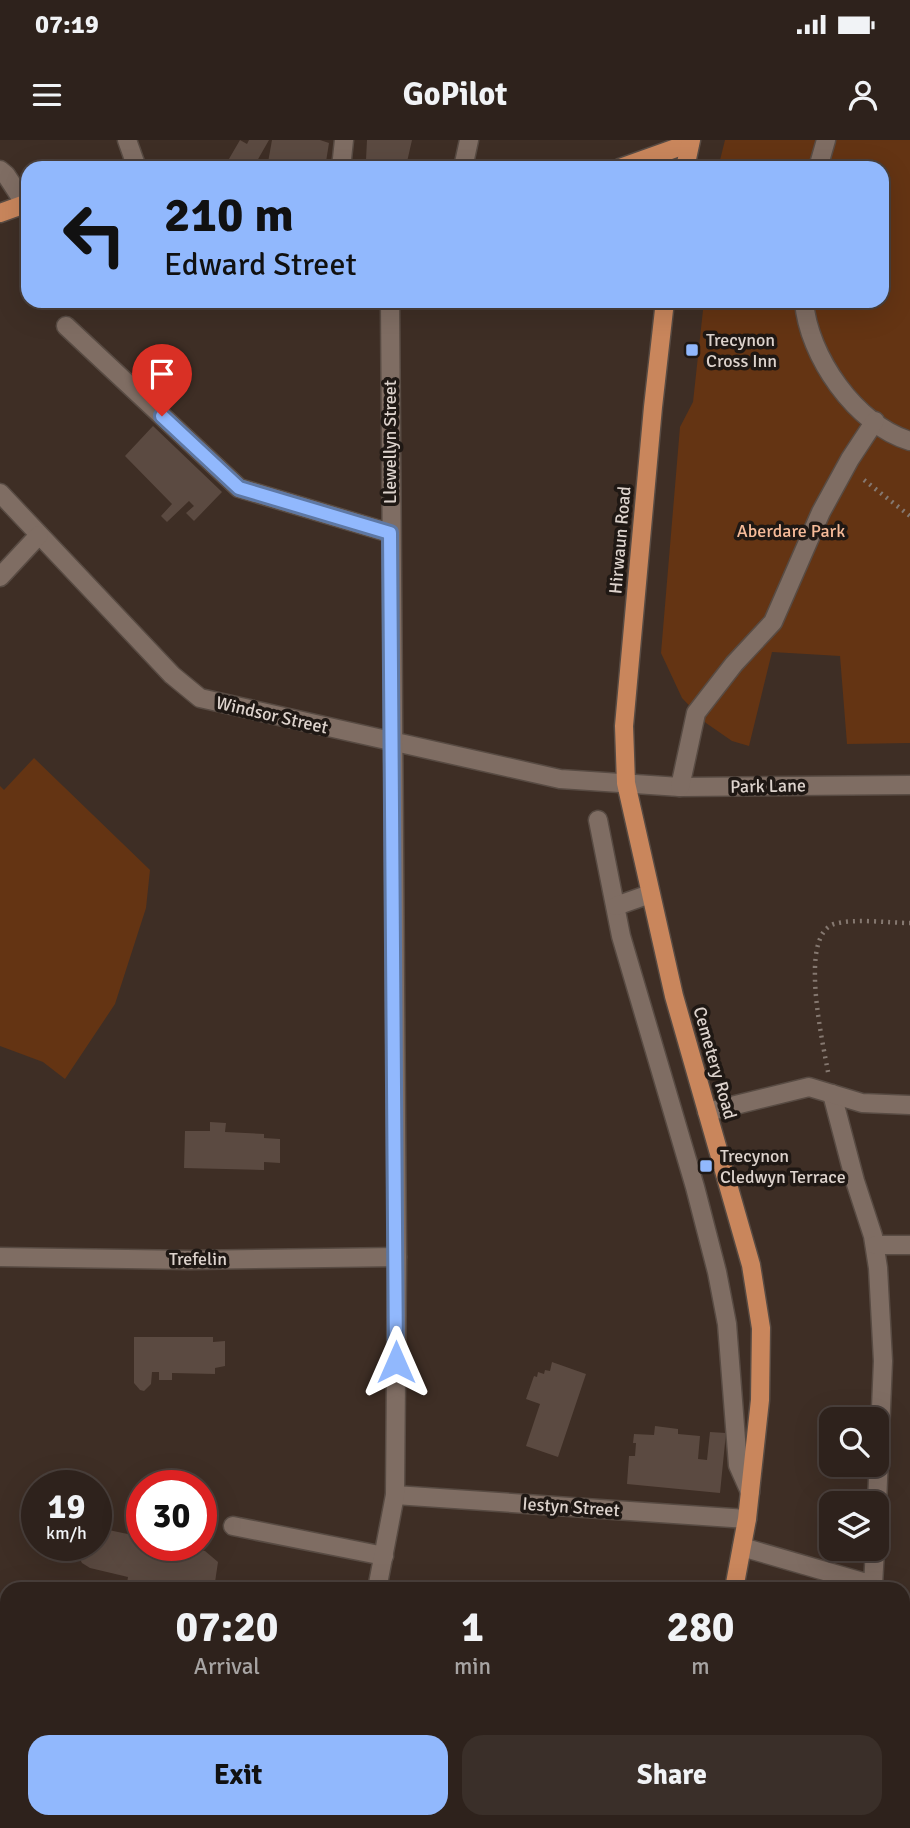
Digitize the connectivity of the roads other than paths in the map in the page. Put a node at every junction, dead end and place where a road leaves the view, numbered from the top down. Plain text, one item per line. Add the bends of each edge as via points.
1 (127, 140) edge
2 (344, 140) edge
3 (469, 140) edge
4 (826, 140) edge
5 (690, 141) edge
6 (134, 161) edge
7 (342, 161) edge
8 (464, 161) edge
9 (639, 161) edge
10 (686, 161) edge
11 (820, 161) edge
12 (0, 170) edge
13 (21, 196) edge
14 (21, 205) edge
15 (0, 213) edge
16 (390, 308) edge
17 (664, 308) edge
18 (805, 308) edge
19 (66, 326) dead end
20 (875, 421) junction
21 (910, 441) edge
22 (0, 493) edge
23 (390, 533) junction
24 (39, 535) junction
25 (0, 578) edge
26 (393, 742) junction
27 (626, 783) junction
28 (910, 785) edge
29 (680, 787) junction
30 (598, 820) dead end
31 (650, 894) junction
32 (616, 906) junction
33 (832, 1094) junction
34 (910, 1105) edge
35 (706, 1112) junction
36 (875, 1245) junction
37 (910, 1245) edge
38 (397, 1256) junction
39 (0, 1257) edge
40 (878, 1491) edge
41 (750, 1492) junction
42 (395, 1495) junction
43 (747, 1519) junction
44 (233, 1526) dead end
45 (742, 1547) junction
46 (384, 1556) junction
47 (874, 1561) edge
48 (378, 1582) edge
49 (734, 1582) edge
50 (863, 1582) edge
51 (873, 1582) edge

1 - 6 street
2 - 7 street
3 - 8 street
4 - 11 street
5 - 9 main road
5 - 10 main road
12 - 13 street
14 - 15 main road
16 - 23 street, Llewellyn Street
17 - 27 main road, Hirwaun Road via 624,726
18 - 20 street via 824,364 851,403
19 - 23 street via 239,488
20 - 21 street
20 - 29 street via 821,512 773,622 696,713
22 - 24 street, Windsor Street
23 - 26 street, Llewellyn Street
24 - 25 street
24 - 26 street, Windsor Street via 172,676 200,698
26 - 27 street, Windsor Street via 560,779
26 - 38 street, Llewellyn Street
27 - 29 street, Park Lane
27 - 31 main road, Cemetery Road
28 - 29 street, Park Lane
30 - 32 street, Cemetery Road
31 - 32 street
31 - 35 main road, Cemetery Road
32 - 41 street, Cemetery Road via 717,1272 727,1324 738,1465
33 - 34 street via 862,1103
33 - 35 street via 809,1087
33 - 36 street
35 - 41 main road, Cemetery Road via 751,1265 761,1328 760,1400
36 - 37 street
36 - 40 street via 883,1361
38 - 39 street, Trefelin
38 - 42 street, Llewellyn Street
41 - 43 main road, Cemetery Road
42 - 43 street, Iestyn Street
42 - 46 street, Llewellyn Street
43 - 45 main road, Cemetery Road
44 - 46 street
45 - 49 main road, Cemetery Road
45 - 50 street
46 - 48 street, Llewellyn Street
47 - 51 street

